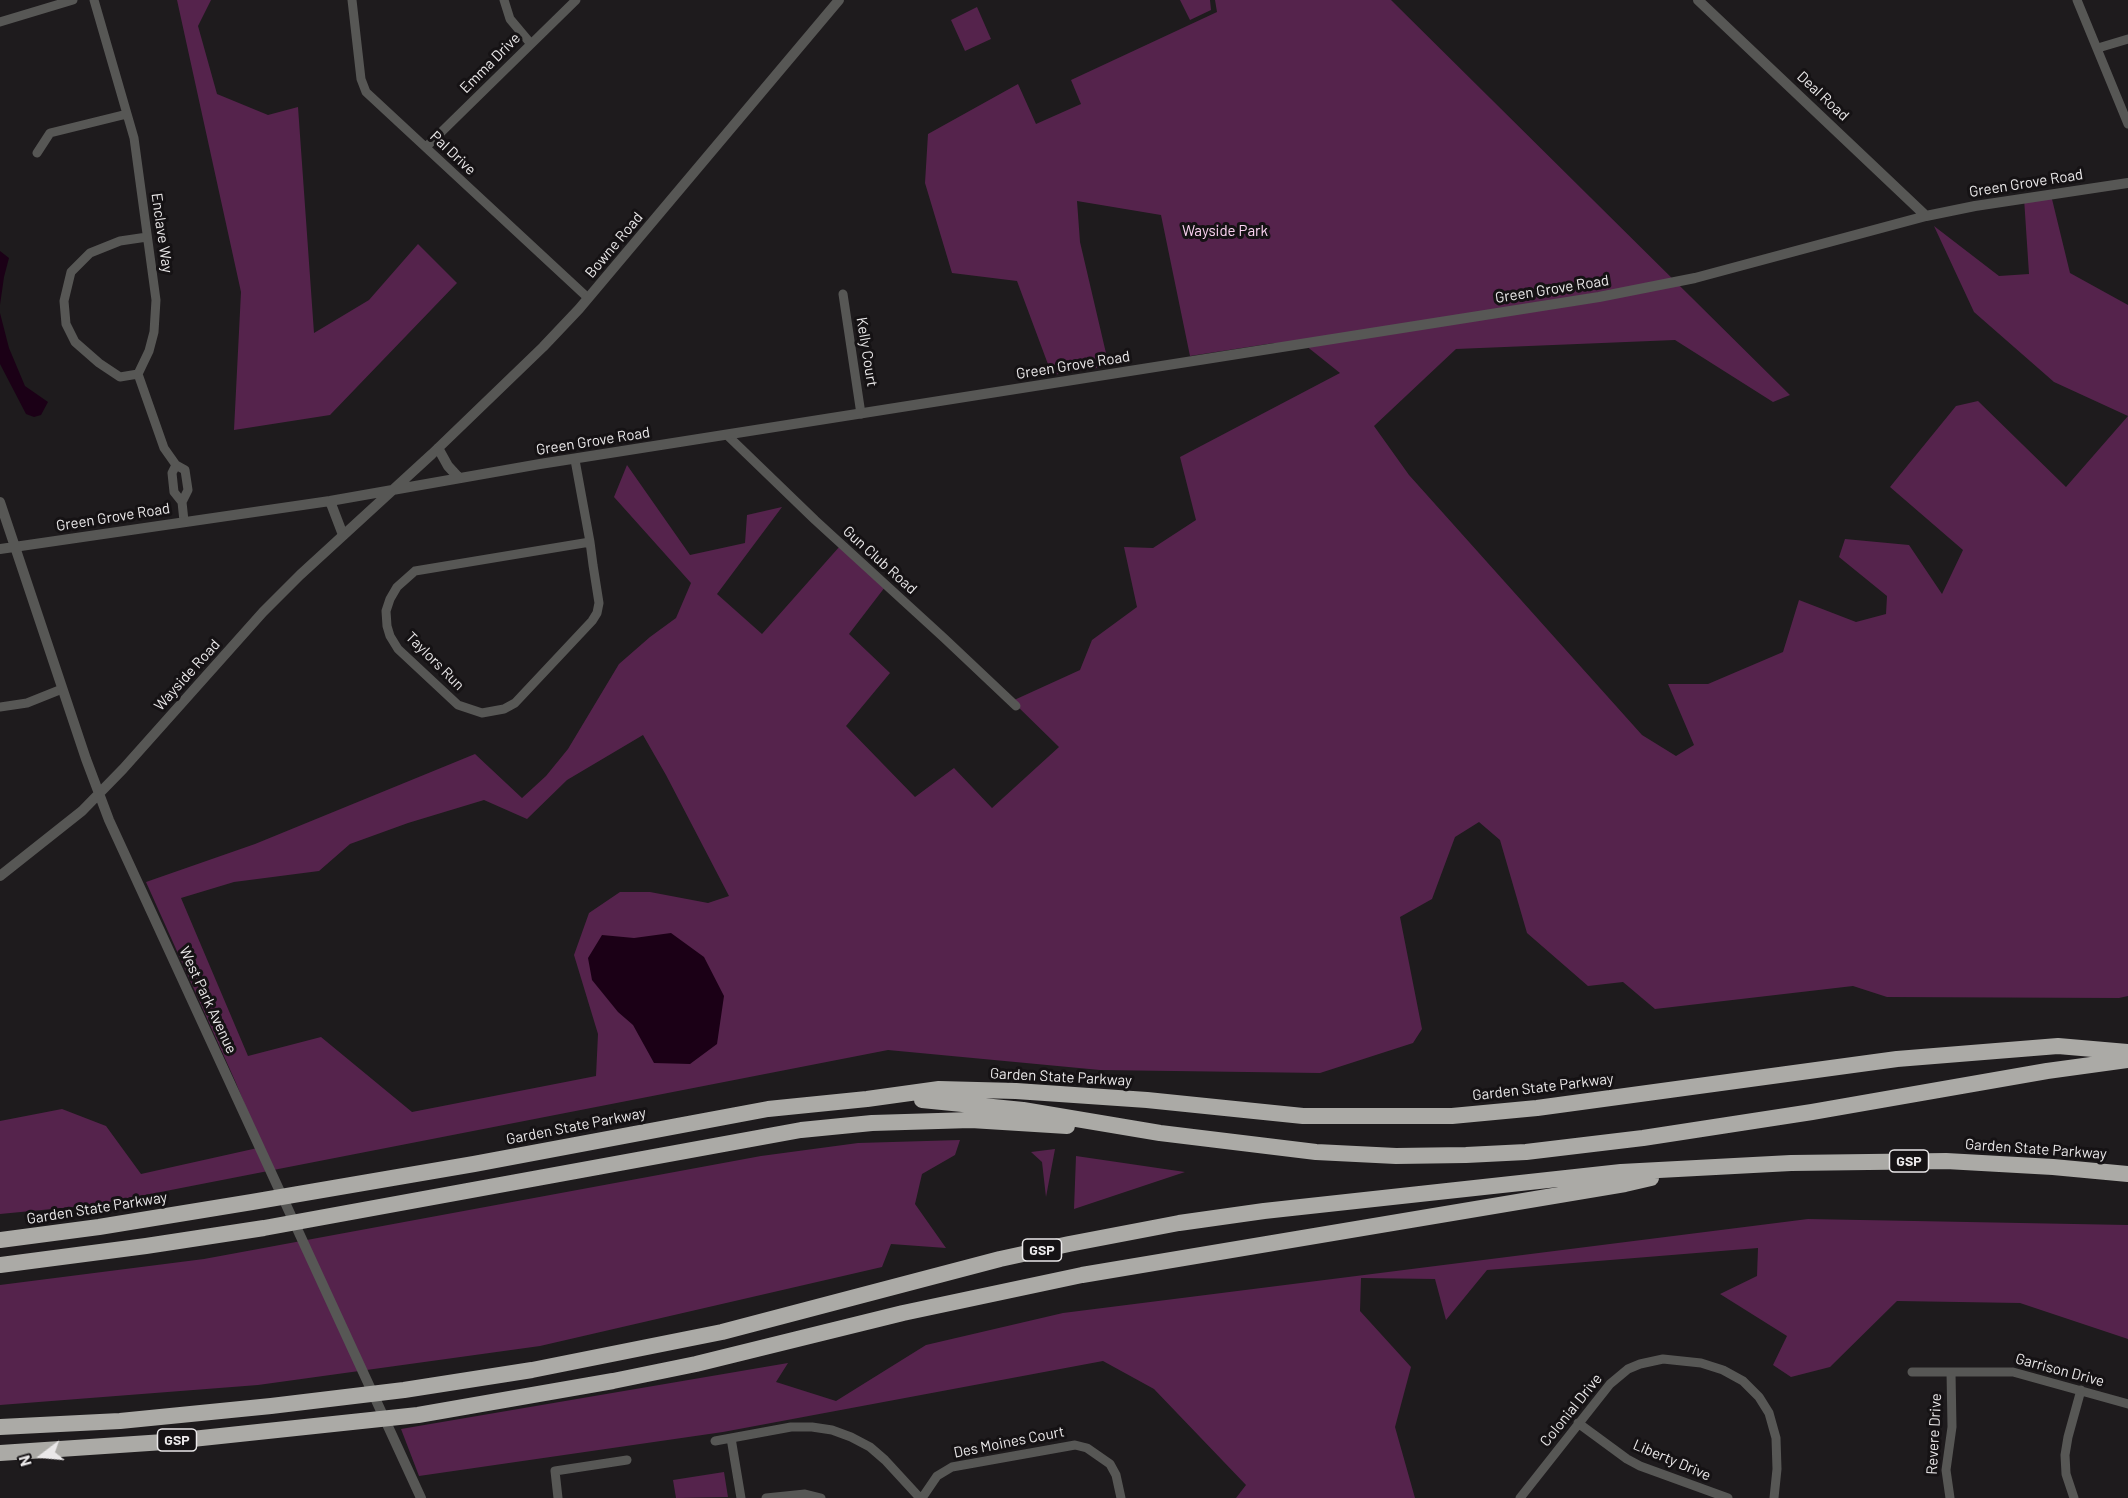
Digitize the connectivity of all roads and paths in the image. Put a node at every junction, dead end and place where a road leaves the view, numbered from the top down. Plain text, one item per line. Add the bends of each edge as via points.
1 (73, 0) edge
2 (94, 0) edge
3 (352, 0) edge
4 (504, 0) edge
5 (576, 0) edge
6 (839, 0) edge
7 (1698, 0) edge
8 (2077, 0) edge
9 (0, 22) edge
10 (2128, 39) edge
11 (531, 44) junction
12 (2098, 48) junction
13 (128, 114) junction
14 (2128, 124) edge
15 (426, 147) junction
16 (37, 153) dead end
17 (2128, 183) edge
18 (1926, 216) junction
19 (147, 237) junction
20 (843, 294) dead end
21 (588, 298) junction
22 (138, 374) junction
23 (861, 414) junction
24 (727, 435) junction
25 (438, 448) junction
26 (575, 460) junction
27 (459, 478) junction
28 (392, 490) junction
29 (330, 501) junction
30 (0, 502) edge
31 (184, 521) junction
32 (343, 535) junction
33 (590, 542) junction
34 (16, 547) junction
35 (0, 549) edge
36 (62, 689) junction
37 (1016, 706) dead end
38 (0, 707) edge
39 (99, 793) junction
40 (0, 876) edge
41 (2128, 1052) edge
42 (2128, 1060) edge
43 (867, 1099) junction
44 (1160, 1133) junction
45 (1689, 1170) junction
46 (2128, 1174) edge
47 (0, 1240) edge
48 (0, 1265) edge
49 (1912, 1372) dead end
50 (1951, 1372) junction
51 (2081, 1390) junction
52 (2128, 1404) edge
53 (1578, 1424) junction
54 (0, 1427) edge
55 (731, 1438) junction
56 (715, 1441) dead end
57 (0, 1453) edge
58 (627, 1460) dead end
59 (422, 1498) edge
60 (558, 1498) edge
61 (741, 1498) edge
62 (766, 1498) edge
63 (821, 1498) edge
64 (921, 1498) edge
65 (1121, 1498) edge
66 (1520, 1498) edge
67 (1728, 1498) edge
68 (1774, 1498) edge
69 (1950, 1498) edge
70 (2074, 1498) edge

1 - 9 street
2 - 13 street, Enclave Way
3 - 15 street, Pal Drive via 363,87
4 - 11 street via 510,19
5 - 11 street, Emma Drive
6 - 21 street, Bowne Road
7 - 18 street, Deal Road
8 - 12 street
10 - 12 street
11 - 15 street, Emma Drive
12 - 14 street
13 - 16 street via 50,133
13 - 19 street, Enclave Way
15 - 21 street, Pal Drive
17 - 18 street, Green Grove Road
18 - 23 street, Green Grove Road via 1673,283 1599,297
19 - 22 street, Enclave Way via 156,300 154,332
19 - 22 street via 120,241 90,253 71,272 64,301 66,324 75,342 120,377
20 - 23 street, Kelly Court
21 - 25 street, Bowne Road
22 - 31 street via 164,448 184,470 188,490 182,502
23 - 24 street, Green Grove Road
24 - 26 street, Green Grove Road
24 - 37 street, Gun Club Road
25 - 27 street
25 - 28 street, Bowne Road
26 - 27 street, Green Grove Road
26 - 33 street, Taylors Run
27 - 28 street, Green Grove Road
28 - 29 street, Green Grove Road
28 - 32 street, Wayside Road
29 - 31 street, Green Grove Road
29 - 32 street
30 - 34 street, West Park Avenue
31 - 34 street, Green Grove Road
32 - 39 street, Wayside Road via 263,612
33 - 33 street, Taylors Run via 415,571 390,598 386,611 390,636 398,649 458,705 482,713 504,709 515,703 597,613
34 - 35 street, Green Grove Road
34 - 36 street, West Park Avenue
36 - 38 street via 27,703
36 - 39 street, West Park Avenue
39 - 40 street, Wayside Road
39 - 59 street, West Park Avenue
41 - 43 highway, Garden State Parkway via 2058,1046 1897,1059 1452,1116 1303,1116 1147,1100 977,1090 939,1089
42 - 44 highway via 1643,1138 1526,1152 1356,1154
43 - 44 highway via 968,1103
43 - 47 highway, Garden State Parkway via 745,1113 252,1202
44 - 48 highway via 971,1120 801,1130 264,1228
45 - 46 highway, Garden State Parkway / GSP via 1894,1160 1996,1163
45 - 54 highway, Garden State Parkway / GSP via 1622,1172 1264,1211 1160,1227 1000,1259 710,1335 404,1390 131,1420
45 - 57 highway, Garden State Parkway / GSP via 1625,1185 1082,1275 903,1313 687,1366 418,1414 164,1442
49 - 50 street, Garrison Drive
50 - 51 street, Garrison Drive via 2013,1372
50 - 69 street, Revere Drive via 1952,1427 1946,1470
51 - 52 street, Garrison Drive
51 - 70 street via 2065,1455
53 - 66 street, Colonial Drive
53 - 67 street, Liberty Drive via 1640,1466
53 - 68 street, Colonial Drive via 1610,1384 1640,1364 1683,1360 1723,1370 1749,1386 1769,1413 1777,1445
55 - 56 street
55 - 61 street
55 - 64 street via 790,1427 832,1430 870,1447
58 - 60 street via 555,1471
62 - 63 street via 805,1494
64 - 65 street, Des Moines Court via 936,1476 952,1467 1075,1445 1087,1448 1110,1464

